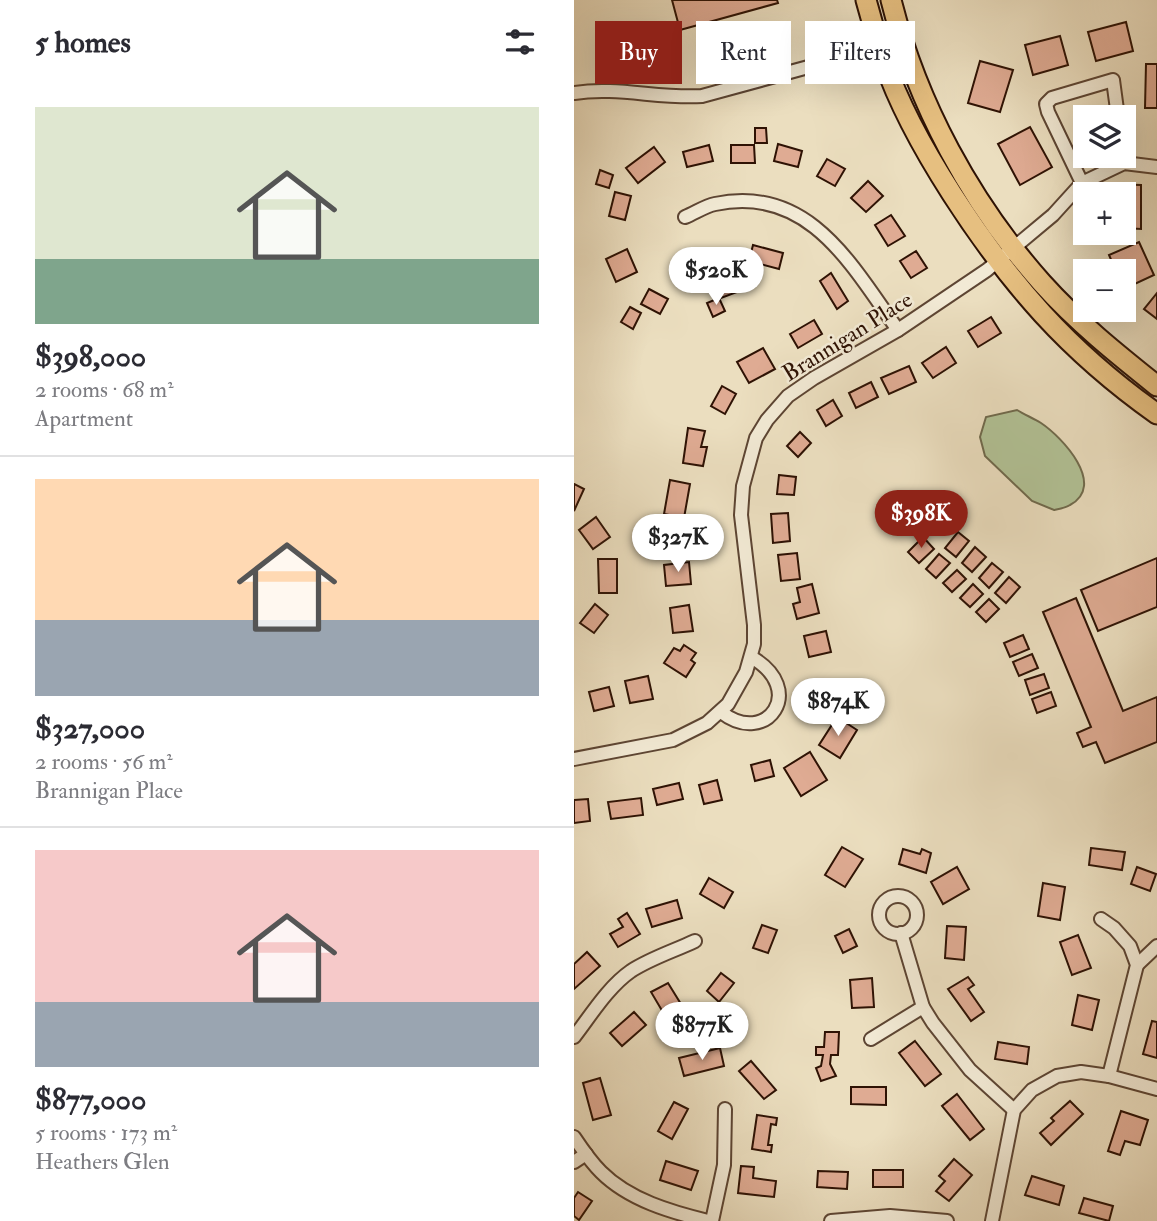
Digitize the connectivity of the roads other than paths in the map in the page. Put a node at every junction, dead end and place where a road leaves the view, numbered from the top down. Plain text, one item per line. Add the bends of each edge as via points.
1 (866, 0) edge
2 (891, 0) edge
3 (872, 21) edge
4 (896, 21) edge
5 (805, 67) edge
6 (915, 77) edge
7 (894, 84) edge
8 (574, 93) edge
9 (1116, 105) edge
10 (1136, 163) edge
11 (1073, 165) edge
12 (1157, 167) edge
13 (1110, 168) edge
14 (1086, 182) edge
15 (1073, 194) edge
16 (685, 217) dead end
17 (1014, 249) junction
18 (998, 261) junction
19 (898, 330) junction
20 (1157, 386) edge
21 (1157, 414) edge
22 (751, 657) junction
23 (721, 712) junction
24 (574, 759) edge
25 (1101, 919) dead end
26 (901, 933) dead end
27 (695, 941) dead end
28 (1157, 946) edge
29 (1137, 965) junction
30 (923, 1007) junction
31 (574, 1037) edge
32 (871, 1039) dead end
33 (1109, 1076) junction
34 (1157, 1089) edge
35 (725, 1109) dead end
36 (1014, 1110) junction
37 (574, 1137) edge
38 (586, 1154) junction
39 (574, 1162) edge
40 (866, 1219) edge
41 (710, 1221) edge
42 (831, 1221) edge
43 (947, 1221) edge
44 (992, 1221) edge

1 - 3 main road
2 - 4 main road
5 - 8 street via 702,96
6 - 17 main road via 944,141
7 - 18 main road via 921,144
9 - 11 street via 1113,80 1052,98 1046,104
10 - 12 street
13 - 14 street
15 - 17 street, Brannigan Place
16 - 19 street via 713,204 737,202 793,212 838,246
17 - 18 street, Brannigan Place
17 - 20 main road via 1063,305
18 - 19 street, Brannigan Place
18 - 21 main road via 1041,315 1115,383
19 - 22 street, Brannigan Place via 799,387 773,412 756,438 743,486 741,515 754,625
22 - 23 street, Brannigan Place
22 - 23 street via 777,682 778,708 766,719 747,723
23 - 24 street, Brannigan Place via 673,740
25 - 29 street via 1130,946
26 - 30 street
27 - 31 street via 629,973
28 - 29 street
29 - 33 street
30 - 32 street
30 - 36 street via 970,1070
33 - 34 street
33 - 36 street via 1081,1072 1057,1076 1032,1090
35 - 41 street via 724,1165
36 - 44 street
37 - 38 street
38 - 39 street
38 - 41 street via 600,1171 628,1191 661,1208
40 - 42 street
40 - 43 street via 912,1216

